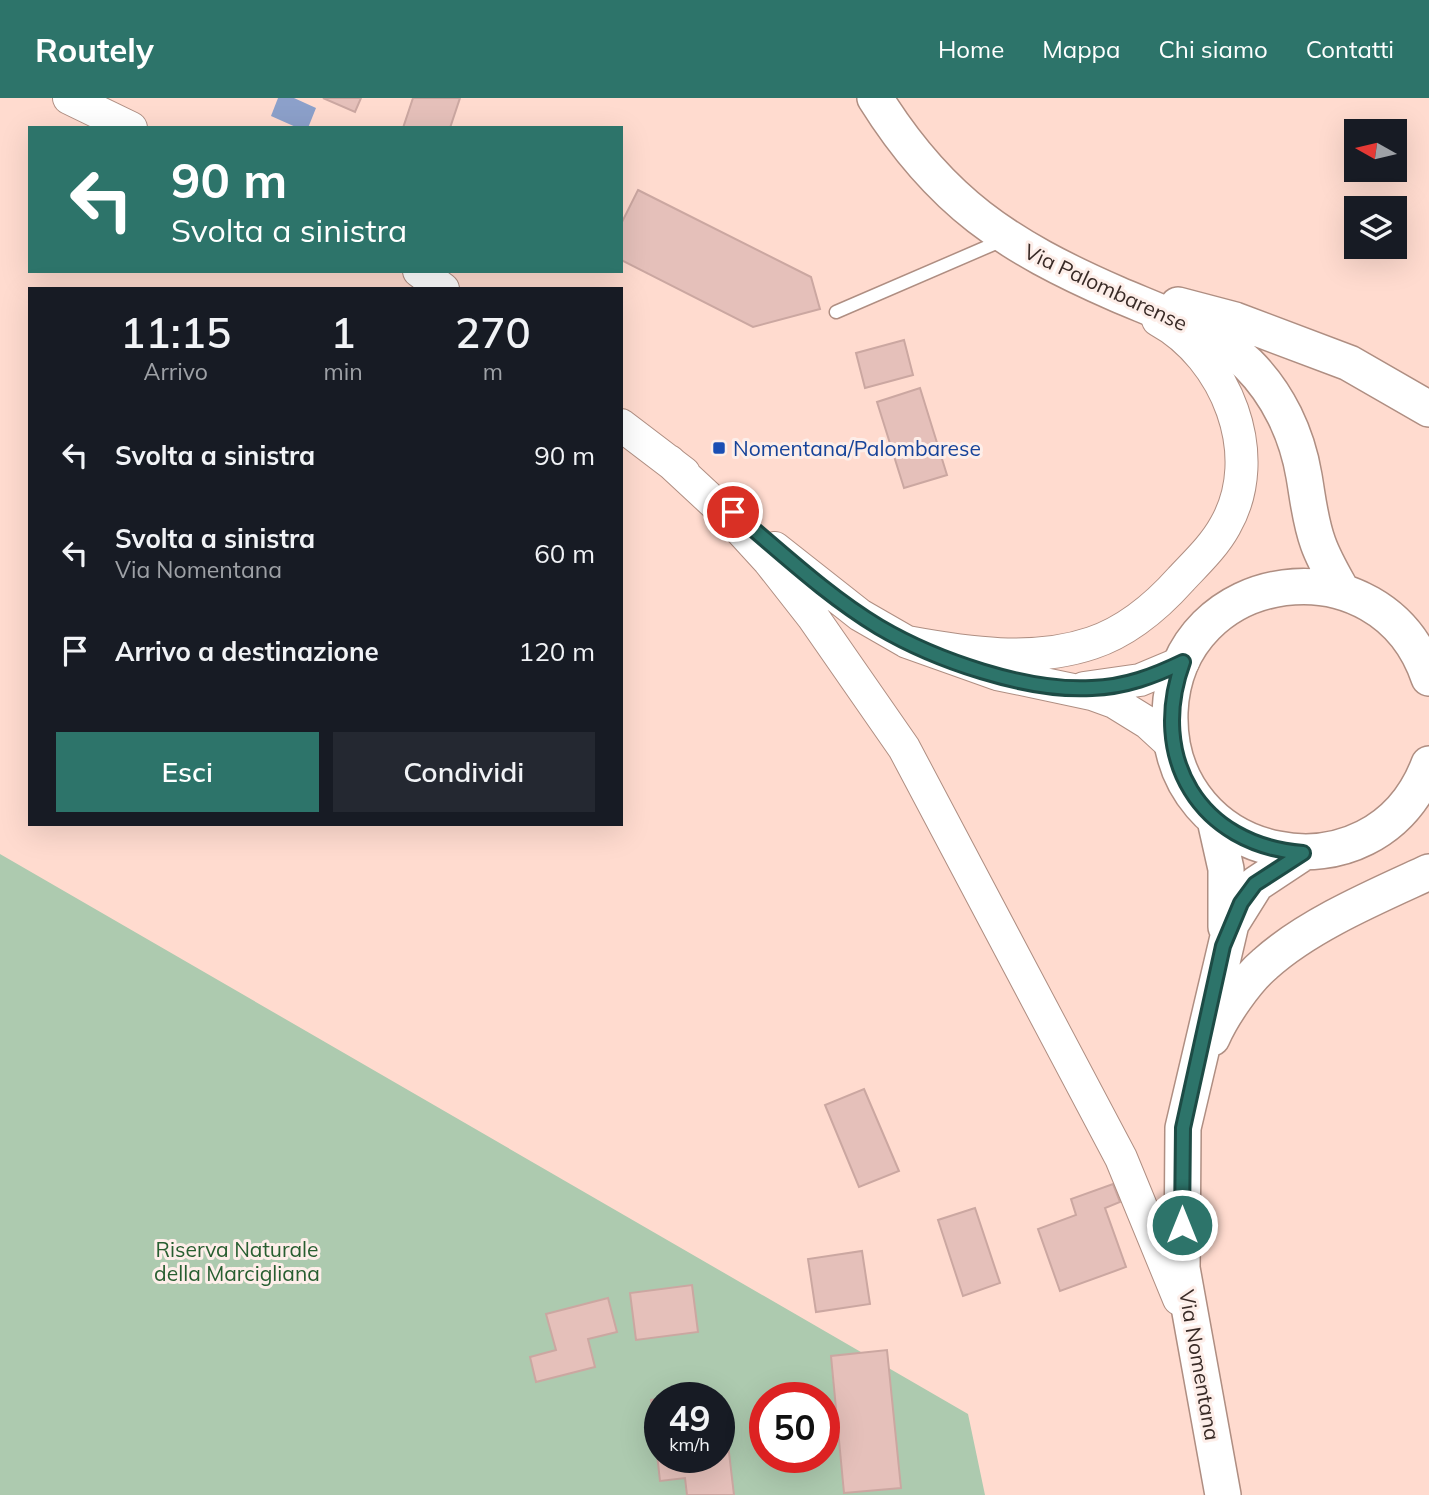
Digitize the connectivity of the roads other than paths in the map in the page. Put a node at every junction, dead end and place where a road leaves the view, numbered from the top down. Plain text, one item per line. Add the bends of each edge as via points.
1 (69, 98) edge
2 (875, 98) edge
3 (127, 126) edge
4 (1006, 239) junction
5 (422, 273) edge
6 (1090, 282) junction
7 (440, 287) edge
8 (836, 312) dead end
9 (1429, 409) edge
10 (623, 426) edge
11 (669, 461) junction
12 (1306, 492) junction
13 (1275, 588) junction
14 (1342, 591) junction
15 (907, 642) junction
16 (1183, 662) junction
17 (1429, 678) edge
18 (1065, 688) junction
19 (1173, 746) junction
20 (1429, 764) edge
21 (1421, 790) edge
22 (1216, 820) junction
23 (1303, 853) junction
24 (1429, 872) edge
25 (1223, 946) junction
26 (1191, 1082) junction
27 (1199, 1361) junction
28 (1223, 1495) edge

1 - 3 street
2 - 4 main road, Via Palombarense via 935,179
4 - 6 main road, Via Palombarense
4 - 8 lane
5 - 7 street
6 - 9 main road via 1235,320 1349,363
6 - 12 main road, Via Palombarense via 1184,323 1245,362 1281,408 1295,440
6 - 15 street via 1177,330 1214,373 1227,396 1241,445 1238,484 1226,526 1162,600 1140,619 1092,643 1030,654
10 - 11 street
11 - 15 street via 860,615
11 - 27 street via 769,561 904,747 1121,1158 1172,1279
12 - 13 main road, Via Palombarense via 1300,545
12 - 14 main road, Via Palombarense via 1318,543
13 - 14 main road via 1320,586
13 - 16 main road via 1245,599 1212,621
14 - 17 main road via 1372,604 1402,628
15 - 18 street via 996,674
16 - 18 street via 1140,680
16 - 19 main road via 1170,710
18 - 19 street via 1131,711
19 - 22 main road via 1194,796
20 - 21 main road
21 - 23 main road via 1366,837 1335,849
22 - 23 main road via 1261,846
22 - 25 main road, Via Nomentana via 1227,883
23 - 25 main road, Via Nomentana via 1255,884 1241,903
24 - 26 main road via 1326,924 1264,964 1219,1023
25 - 26 main road, Via Nomentana
26 - 27 main road, Via Nomentana via 1183,1128 1182,1268
27 - 28 main road, Via Nomentana

